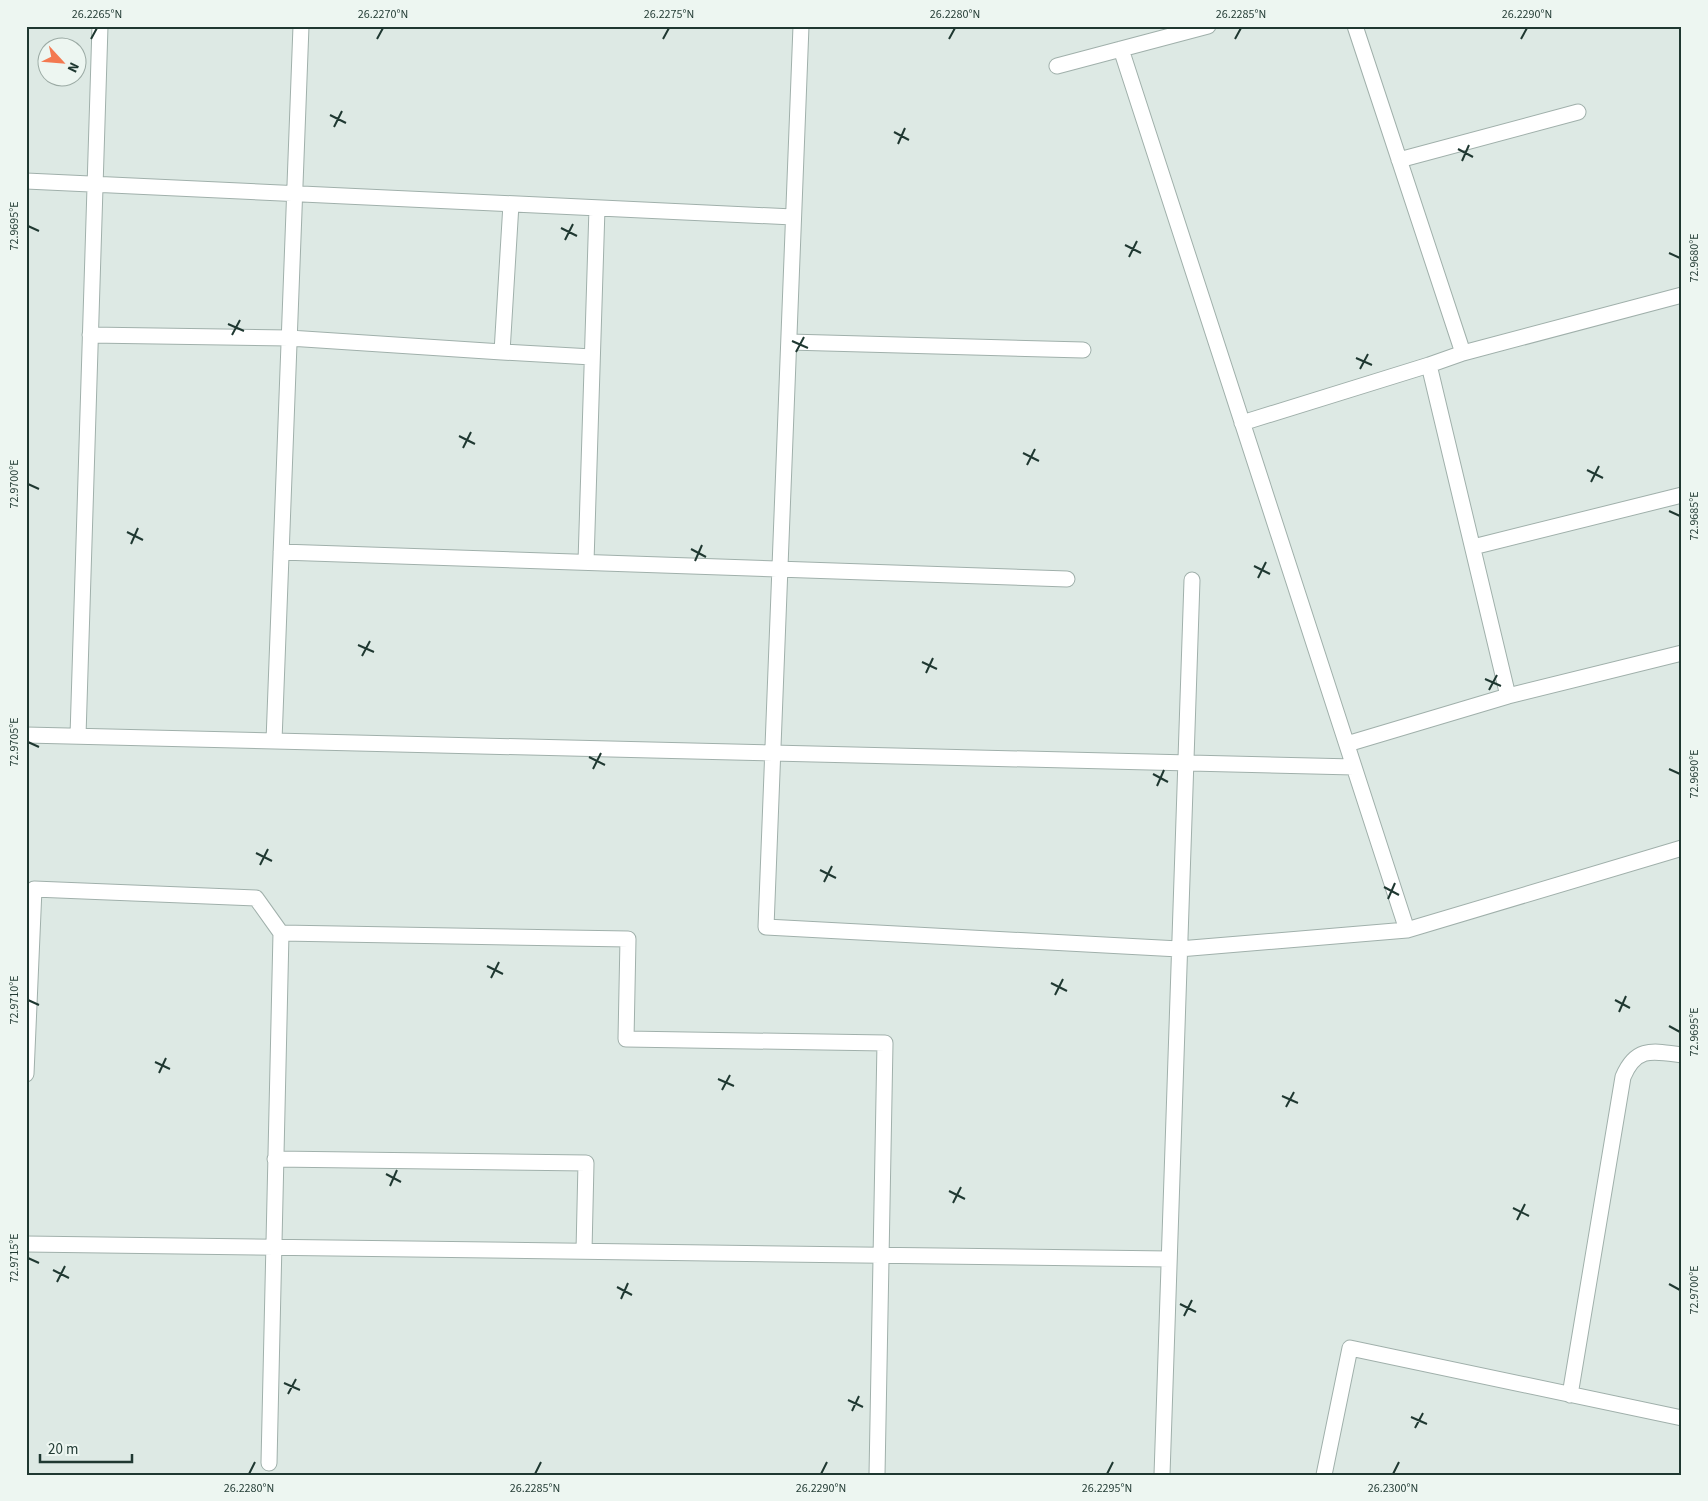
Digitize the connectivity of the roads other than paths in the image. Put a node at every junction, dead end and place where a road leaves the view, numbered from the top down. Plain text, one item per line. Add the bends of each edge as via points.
1 (100, 26) edge
2 (301, 26) edge
3 (796, 26) edge
4 (801, 26) edge
5 (1208, 26) edge
6 (1354, 26) edge
7 (1121, 49) junction
8 (1057, 66) dead end
9 (1578, 112) dead end
10 (1399, 160) junction
11 (26, 181) edge
12 (95, 184) junction
13 (295, 194) junction
14 (512, 204) junction
15 (596, 208) junction
16 (793, 218) junction
17 (1682, 295) edge
18 (90, 335) junction
19 (289, 338) junction
20 (789, 342) junction
21 (1084, 350) dead end
22 (502, 352) junction
23 (1463, 353) junction
24 (592, 357) junction
25 (1430, 365) junction
26 (1242, 423) junction
27 (1682, 495) edge
28 (1472, 547) junction
29 (281, 552) junction
30 (586, 562) junction
31 (780, 569) junction
32 (1067, 579) dead end
33 (1192, 580) dead end
34 (1682, 653) edge
35 (1508, 696) junction
36 (26, 735) edge
37 (78, 736) junction
38 (274, 741) junction
39 (1347, 744) junction
40 (773, 753) junction
41 (1186, 763) junction
42 (1354, 767) junction
43 (1682, 848) edge
44 (1407, 930) junction
45 (281, 933) junction
46 (29, 937) edge
47 (1179, 949) junction
48 (1682, 1055) edge
49 (26, 1074) edge
50 (275, 1159) junction
51 (26, 1244) edge
52 (274, 1247) junction
53 (584, 1251) junction
54 (882, 1255) junction
55 (1169, 1259) junction
56 (1570, 1395) junction
57 (1682, 1418) edge
58 (269, 1463) dead end
59 (877, 1475) edge
60 (1162, 1475) edge
61 (1324, 1475) edge

1 - 12 street
2 - 13 street
3 - 4 street
4 - 16 street
5 - 7 street
6 - 10 street
7 - 8 street
7 - 26 street
9 - 10 street
10 - 23 street
11 - 12 street
12 - 13 street
12 - 18 street
13 - 14 street
13 - 19 street
14 - 15 street
14 - 22 street
15 - 16 street
15 - 24 street
16 - 20 street
17 - 23 street
18 - 19 street
18 - 37 street
19 - 22 street
19 - 29 street
20 - 21 street
20 - 31 street
22 - 24 street
23 - 25 street
24 - 30 street
25 - 26 street
25 - 28 street
26 - 39 street
27 - 28 street
28 - 35 street
29 - 30 street
29 - 38 street
30 - 31 street
31 - 32 street
31 - 40 street
33 - 41 street
34 - 35 street
35 - 39 street
36 - 37 street
37 - 38 street
38 - 40 street
39 - 42 street
40 - 41 street
40 - 47 street via 766,927
41 - 42 street
41 - 47 street
42 - 44 street
43 - 44 street
44 - 47 street
45 - 46 street via 256,898 34,889
45 - 50 street
45 - 54 street via 628,939 626,1038 885,1043
46 - 49 street
47 - 55 street
48 - 56 street via 1658,1051 1637,1055 1623,1077
50 - 52 street
50 - 53 street via 586,1163
51 - 52 street
52 - 53 street
52 - 58 street
53 - 54 street
54 - 55 street
54 - 59 street
55 - 60 street
56 - 57 street
56 - 61 street via 1350,1348

